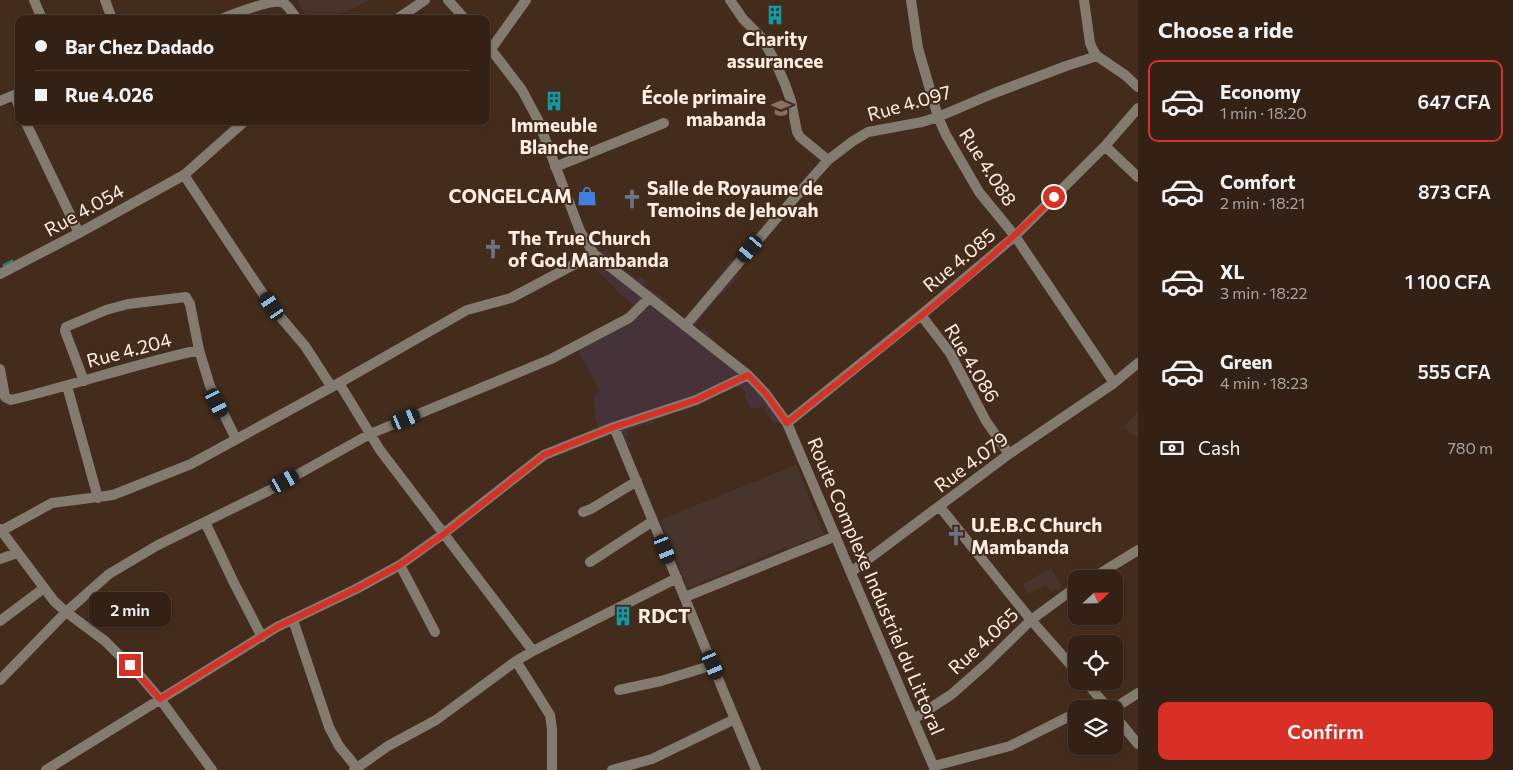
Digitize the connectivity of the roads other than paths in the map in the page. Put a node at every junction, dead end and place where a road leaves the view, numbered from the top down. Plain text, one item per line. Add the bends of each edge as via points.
1 (34, 0) edge
2 (105, 0) edge
3 (425, 0) edge
4 (448, 0) edge
5 (526, 0) edge
6 (730, 0) edge
7 (912, 0) edge
8 (1084, 0) edge
9 (40, 15) edge
10 (111, 15) edge
11 (232, 15) edge
12 (294, 15) edge
13 (403, 15) edge
14 (461, 15) edge
15 (490, 45) edge
16 (490, 47) edge
17 (1097, 56) junction
18 (1138, 87) edge
19 (15, 95) edge
20 (0, 101) edge
21 (1138, 108) edge
22 (938, 117) junction
23 (664, 123) dead end
24 (27, 125) edge
25 (240, 125) edge
26 (1105, 146) junction
27 (828, 160) junction
28 (555, 168) junction
29 (184, 174) junction
30 (1138, 177) edge
31 (79, 233) junction
32 (1015, 236) junction
33 (594, 254) junction
34 (0, 274) edge
35 (650, 298) junction
36 (922, 315) junction
37 (685, 326) junction
38 (199, 350) junction
39 (1138, 363) edge
40 (0, 369) edge
41 (748, 375) junction
42 (84, 381) junction
43 (1114, 383) junction
44 (335, 385) junction
45 (67, 386) junction
46 (787, 423) junction
47 (614, 427) junction
48 (370, 434) junction
49 (236, 439) junction
50 (1010, 454) junction
51 (637, 480) junction
52 (98, 498) junction
53 (940, 507) junction
54 (583, 512) dead end
55 (653, 521) junction
56 (205, 522) junction
57 (1, 530) edge
58 (444, 534) junction
59 (836, 536) junction
60 (1138, 550) edge
61 (17, 553) junction
62 (0, 559) edge
63 (590, 562) dead end
64 (400, 565) junction
65 (1106, 570) edge
66 (851, 572) junction
67 (677, 578) junction
68 (44, 588) junction
69 (1068, 593) edge
70 (685, 597) junction
71 (66, 612) junction
72 (293, 620) junction
73 (1031, 620) junction
74 (0, 621) edge
75 (435, 632) dead end
76 (262, 637) junction
77 (533, 651) junction
78 (516, 662) junction
79 (1068, 662) edge
80 (713, 665) junction
81 (0, 680) edge
82 (619, 690) dead end
83 (1093, 690) edge
84 (1138, 693) edge
85 (160, 699) junction
86 (1101, 700) edge
87 (1123, 703) edge
88 (1068, 717) edge
89 (735, 719) junction
90 (914, 719) junction
91 (1123, 726) edge
92 (1138, 744) edge
93 (934, 768) edge
94 (355, 769) edge
95 (46, 770) edge
96 (212, 770) edge
97 (552, 770) edge
98 (618, 770) edge
99 (756, 770) edge

1 - 9 street
2 - 10 street
3 - 13 street
4 - 14 street
5 - 15 street
6 - 27 street via 743,20 761,37 774,59 791,101 800,137
7 - 22 street, Rue 4.088 via 918,48
8 - 17 street via 1090,43
11 - 12 street via 276,1 283,2
16 - 28 street via 522,90 538,120
17 - 18 street via 1125,74
17 - 22 street, Rue 4.097
19 - 20 street
21 - 26 street, Rue 4.085
22 - 27 street, Rue 4.097 via 868,132
22 - 32 street, Rue 4.088 via 979,192
23 - 28 street
24 - 31 street
25 - 29 street, Rue 4.054
26 - 30 street
26 - 32 street, Rue 4.085
27 - 37 street, Rue 4.097
28 - 33 street via 580,230
29 - 31 street, Rue 4.054
29 - 44 street via 272,306
31 - 34 street, Rue 4.054
32 - 36 street, Rue 4.085
32 - 43 street, Rue 4.088
33 - 35 street, Route Complexe Industriel du Littoral
33 - 44 street via 511,298 467,310
35 - 37 street, Route Complexe Industriel du Littoral
35 - 48 street via 629,318 552,359
36 - 46 street, Rue 4.085
36 - 50 street, Rue 4.086 via 950,353 986,421
37 - 41 street, Route Complexe Industriel du Littoral
38 - 42 street, Rue 4.204
38 - 42 street via 186,297 128,304 66,327
38 - 49 street, Rue 4.204 via 210,386
39 - 43 street, Rue 4.079
40 - 45 street, Rue 4.204 via 7,399
41 - 46 street, Route Complexe Industriel du Littoral
41 - 47 street via 696,400
42 - 45 street, Rue 4.204
43 - 50 street, Rue 4.079
44 - 48 street
44 - 49 street
45 - 52 street
46 - 59 street, Route Complexe Industriel du Littoral
47 - 51 street
47 - 58 street via 544,455
48 - 56 street
48 - 58 street
49 - 52 street via 191,464
50 - 53 street, Rue 4.079
51 - 54 street
51 - 55 street
52 - 57 street via 52,503
53 - 66 street, Rue 4.079
53 - 73 street
55 - 63 street
55 - 67 street
56 - 71 street via 109,574
56 - 76 street
57 - 61 street
58 - 64 street
58 - 77 street
59 - 66 street, Route Complexe Industriel du Littoral
59 - 70 street
60 - 65 street
61 - 62 street
61 - 68 street
64 - 72 street
64 - 75 street
66 - 90 street, Route Complexe Industriel du Littoral
67 - 70 street
67 - 77 street
68 - 71 street
68 - 74 street
69 - 73 street, Rue 4.065
70 - 80 street
71 - 81 street
71 - 85 street via 105,641
72 - 76 street
72 - 94 street via 329,727
73 - 79 street
73 - 90 street, Rue 4.065 via 952,694
76 - 85 street
77 - 78 street
78 - 94 street via 436,720 388,746
78 - 97 street via 550,715
80 - 82 street
80 - 89 street
83 - 86 street
84 - 87 street
85 - 95 street
85 - 96 street
88 - 93 street via 1010,746
89 - 98 street via 652,759
89 - 99 street
90 - 93 street, Route Complexe Industriel du Littoral
91 - 92 street

